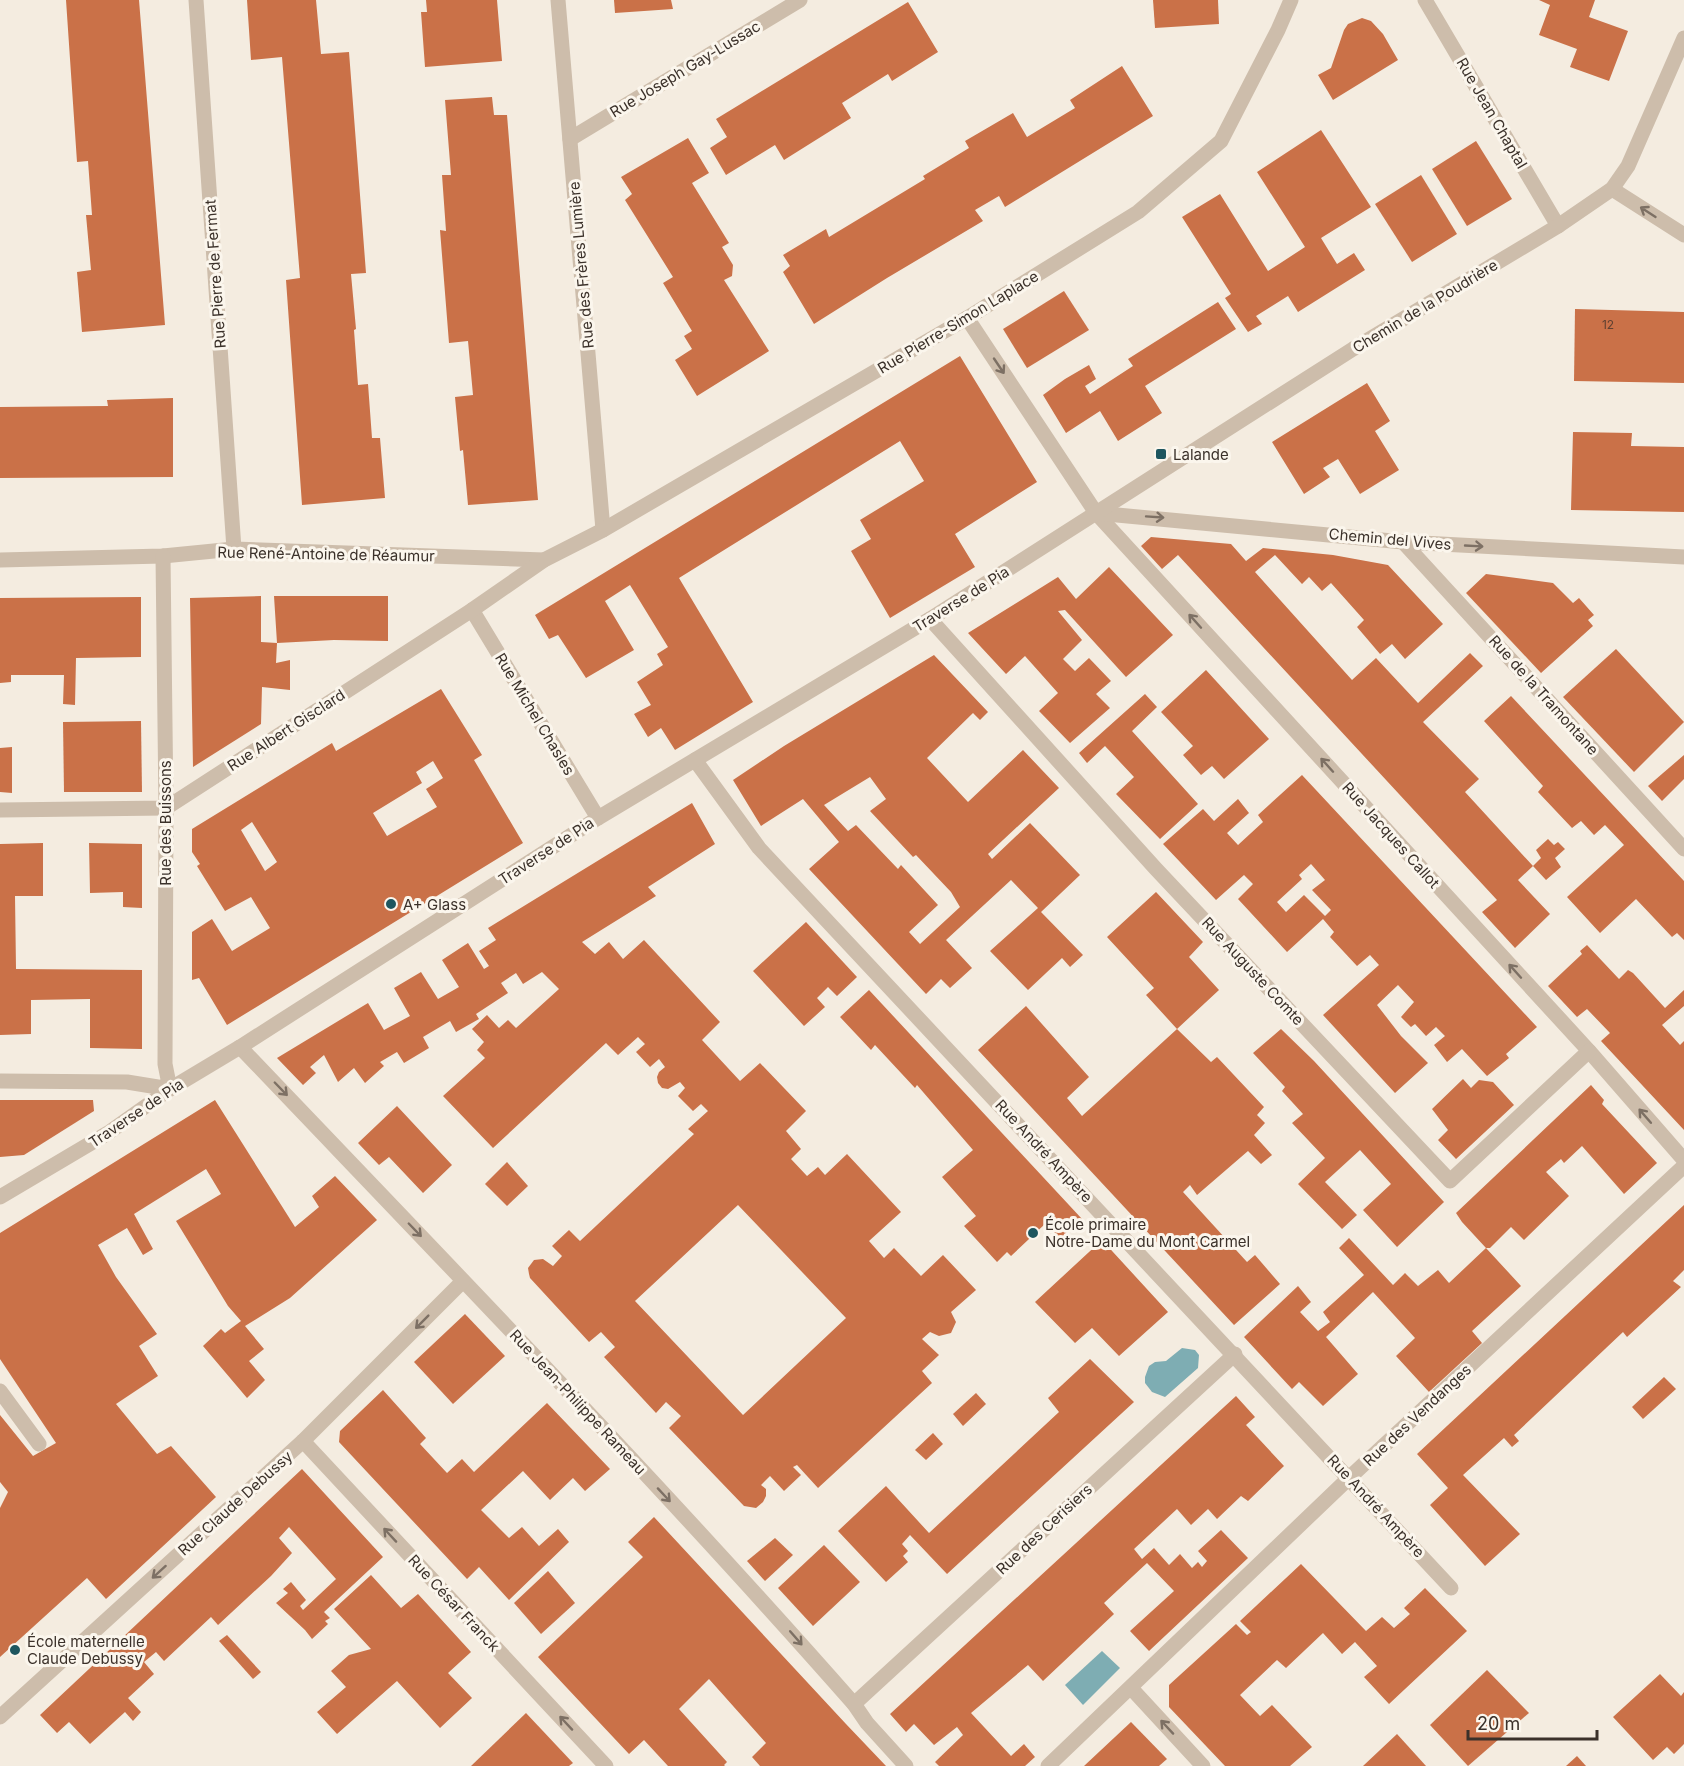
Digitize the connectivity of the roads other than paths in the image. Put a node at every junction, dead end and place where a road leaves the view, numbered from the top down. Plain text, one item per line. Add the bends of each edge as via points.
1 (196, 0) edge
2 (558, 0) edge
3 (800, 0) edge
4 (1291, 0) edge
5 (1425, 0) edge
6 (1684, 38) edge
7 (570, 139) junction
8 (1612, 189) junction
9 (1558, 226) junction
10 (1684, 235) edge
11 (967, 318) junction
12 (1096, 513) junction
13 (603, 530) junction
14 (1403, 542) junction
15 (234, 549) junction
16 (163, 556) junction
17 (1684, 557) edge
18 (0, 560) edge
19 (544, 560) junction
20 (472, 610) junction
21 (930, 619) junction
22 (695, 760) junction
23 (166, 808) junction
24 (0, 810) edge
25 (598, 818) junction
26 (1684, 849) edge
27 (240, 1047) junction
28 (1589, 1051) junction
29 (0, 1081) edge
30 (170, 1089) junction
31 (1684, 1160) edge
32 (1684, 1166) edge
33 (0, 1197) edge
34 (464, 1281) junction
35 (1235, 1354) junction
36 (0, 1391) edge
37 (303, 1441) junction
38 (39, 1444) dead end
39 (1349, 1478) junction
40 (1451, 1588) dead end
41 (1131, 1688) junction
42 (854, 1704) junction
43 (0, 1718) edge
44 (606, 1766) edge
45 (906, 1766) edge
46 (1048, 1766) edge
47 (1203, 1766) edge

1 - 15 street, Rue Pierre de Fermat
2 - 7 street, Rue des Frères Lumière
3 - 7 street, Rue Joseph Gay-Lussac
4 - 11 street, Rue Pierre-Simon Laplace via 1221,141 1138,212
5 - 9 street, Rue Jean Chaptal
6 - 8 street, Chemin de la Poudrière via 1628,166
7 - 13 street, Rue des Frères Lumière
8 - 9 street, Chemin de la Poudrière
10 -> 8 street
9 - 12 street, Chemin de la Poudrière via 1353,349
11 -> 12 street, Rue Jacques Callot
11 - 13 street, Rue Pierre-Simon Laplace
12 -> 14 street, Chemin del Vives
12 - 21 street, Traverse de Pia
28 -> 12 street, Rue Jacques Callot
13 - 19 street, Rue Pierre-Simon Laplace
14 -> 17 street, Chemin del Vives
14 - 26 street, Rue de la Tramontane
15 - 16 street, Rue René-Antoine de Réaumur
15 - 19 street, Rue René-Antoine de Réaumur
16 - 18 street, Rue René-Antoine de Réaumur
16 - 23 street, Rue des Buissons
19 - 20 street, Rue Albert Gisclard
20 - 23 street, Rue Albert Gisclard
20 - 25 street, Rue Michel Chasles
21 - 22 street, Traverse de Pia
21 - 28 street, Rue Auguste Comte via 1156,869 1450,1181
22 - 25 street, Traverse de Pia
22 - 35 street, Rue André Ampère via 759,848
23 - 24 street
23 - 30 street, Rue des Buissons via 165,1064
25 - 27 street, Traverse de Pia
27 - 30 street, Traverse de Pia
27 -> 34 street, Rue Jean-Philippe Rameau
31 -> 28 street, Rue Jacques Callot
29 - 30 street via 127,1082
30 - 33 street, Traverse de Pia via 108,1133
32 - 39 street, Rue des Vendanges
34 -> 37 street, Rue Claude Debussy
34 -> 42 street, Rue Jean-Philippe Rameau via 751,1587
35 - 39 street, Rue André Ampère
35 - 42 street, Rue des Cerisiers
36 - 38 street
37 -> 43 street, Rue Claude Debussy
44 -> 37 street, Rue César Franck
39 - 40 street, Rue André Ampère
39 - 41 street, Rue des Vendanges
41 - 46 street, Rue des Vendanges
47 -> 41 street
42 - 45 street, Rue Jean-Philippe Rameau

